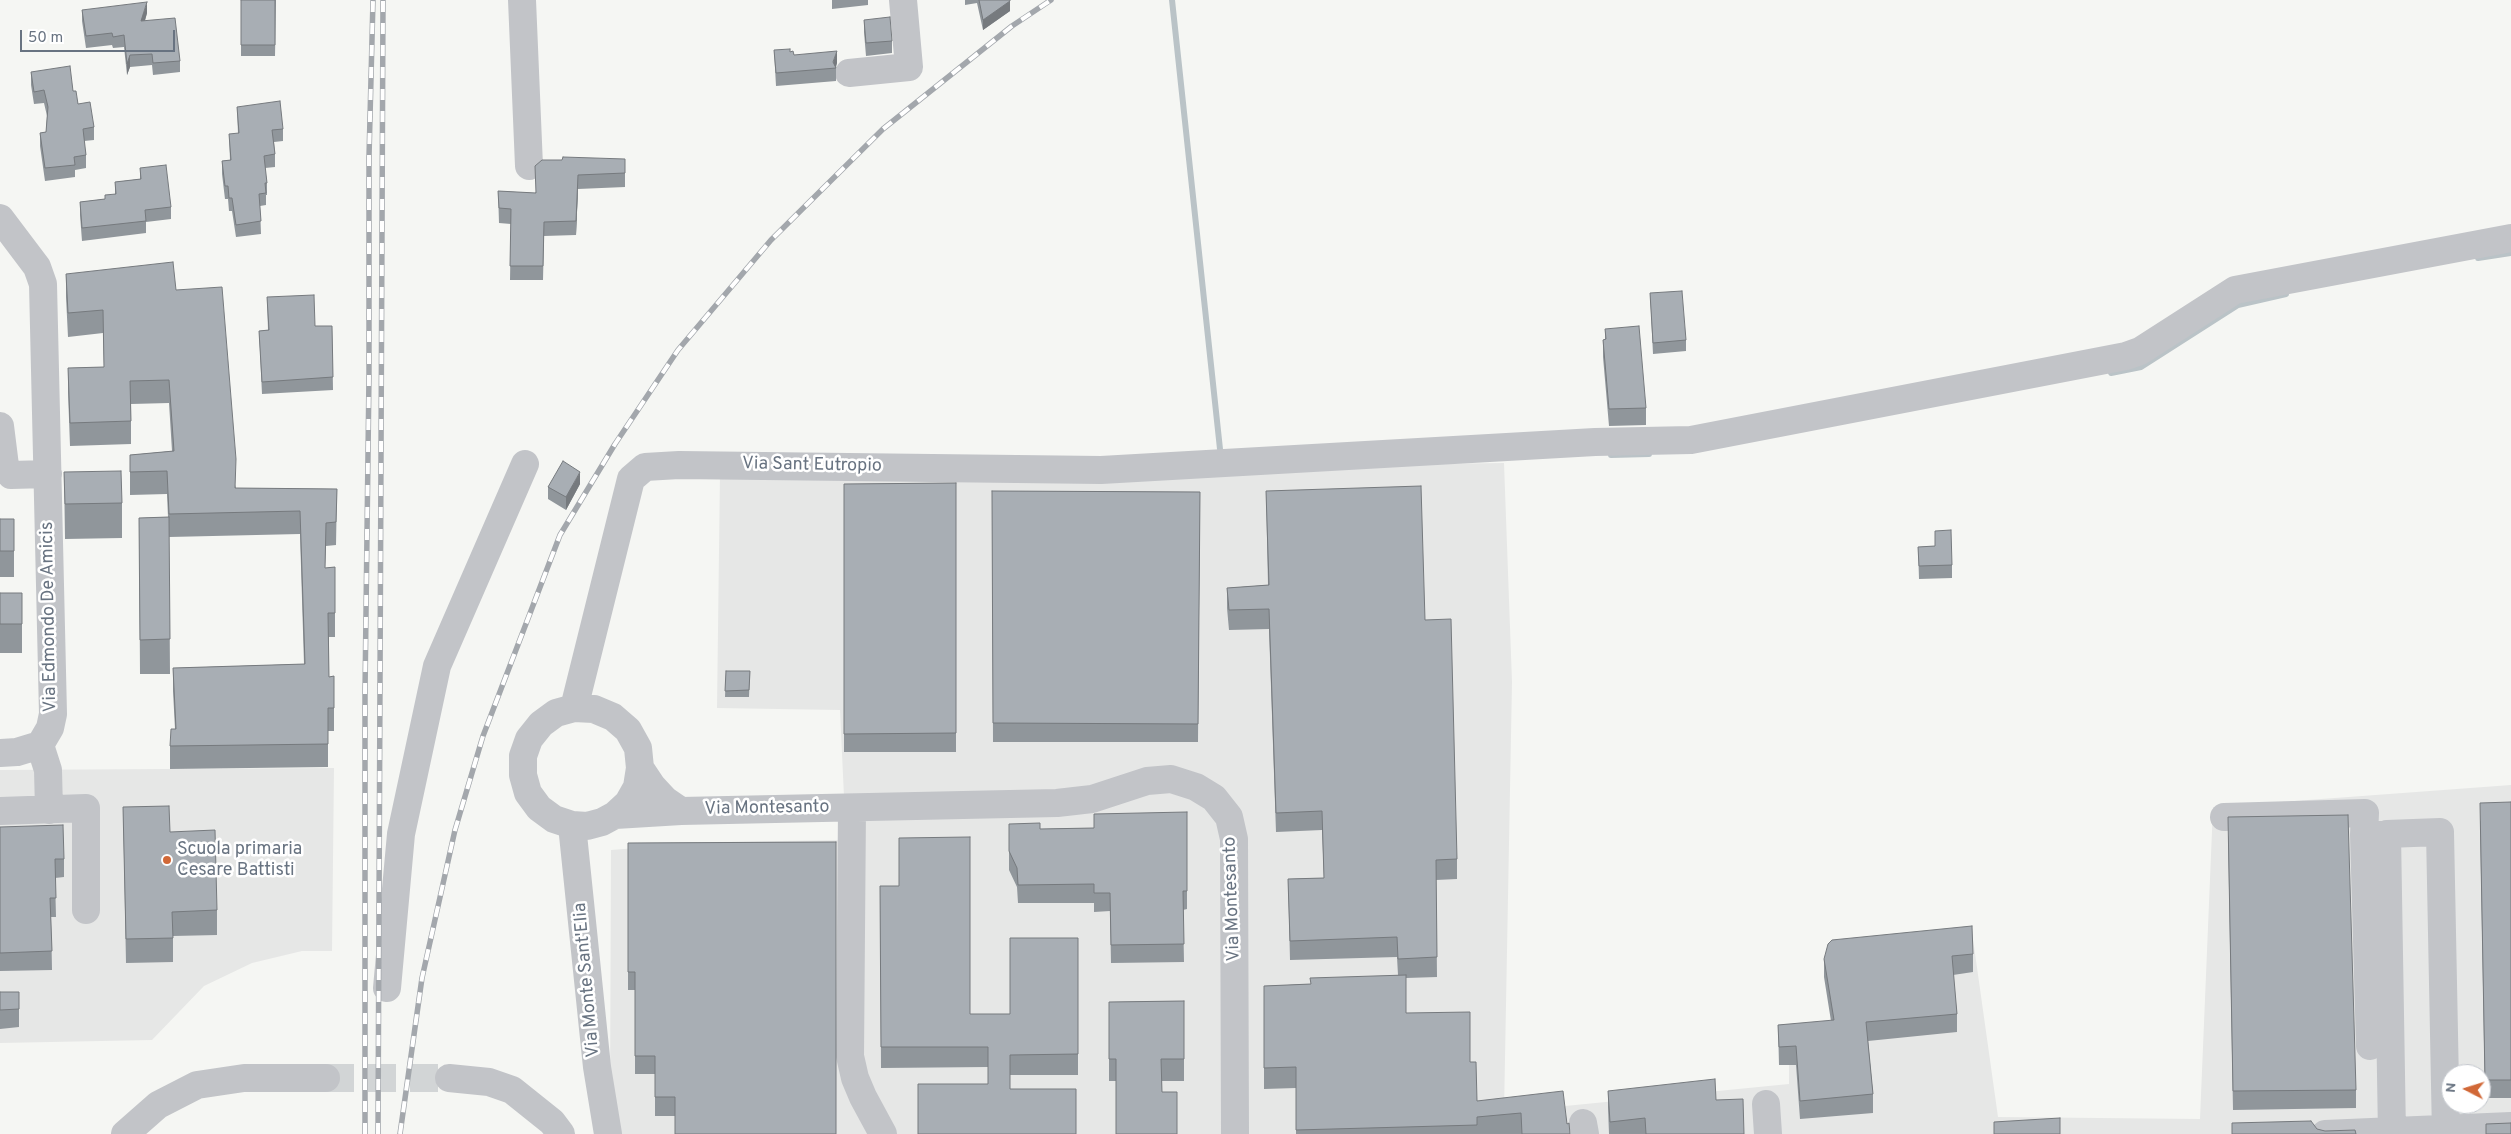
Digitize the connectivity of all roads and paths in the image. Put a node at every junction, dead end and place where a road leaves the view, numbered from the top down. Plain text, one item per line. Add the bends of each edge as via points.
1 (522, 0) edge
2 (902, 0) edge
3 (849, 73) dead end
4 (530, 166) dead end
5 (0, 218) edge
6 (2511, 238) edge
7 (0, 426) edge
8 (526, 464) dead end
9 (48, 474) junction
10 (574, 708) junction
11 (40, 745) junction
12 (0, 753) edge
13 (640, 768) junction
14 (852, 808) junction
15 (49, 810) junction
16 (682, 811) junction
17 (0, 812) edge
18 (615, 815) junction
19 (2224, 817) dead end
20 (572, 825) junction
21 (2376, 835) junction
22 (86, 910) dead end
23 (387, 988) dead end
24 (2370, 1046) dead end
25 (326, 1078) tunnel mouth
26 (449, 1078) tunnel mouth
27 (1766, 1104) dead end
28 (2511, 1126) edge
29 (2446, 1131) edge
30 (2392, 1132) edge
31 (125, 1134) edge
32 (561, 1134) edge
33 (608, 1134) edge
34 (883, 1134) edge
35 (1235, 1134) edge
36 (1768, 1134) edge
37 (2325, 1134) edge

1 - 4 street
2 - 3 street via 909,67
5 - 9 street, Via Edmondo De Amicis via 37,266 43,284
6 - 10 street, Via Sant Eutropio via 2235,290 2126,356 1692,440 1595,442 1101,470 645,467 632,479
7 - 9 street via 5,466 11,475
8 - 23 street via 437,666 401,834
9 - 11 street, Via Edmondo De Amicis via 53,714 50,728
10 - 13 street via 600,711 628,730 638,748
10 - 20 street via 556,713 541,724 529,739 523,756 523,775 528,793 539,808 554,819
11 - 12 street
11 - 15 street via 48,770
13 - 16 street via 665,800
13 - 18 street via 637,787
14 - 16 street, Via Montesanto
14 - 34 street, Via Montesanto via 850,1056 863,1097
14 - 35 street, Via Montesanto via 1057,803 1092,799 1147,782 1171,780 1196,787 1214,798 1229,817 1234,839
15 - 17 street
15 - 22 street via 86,808
16 - 18 street, Via Montesanto
18 - 20 street via 587,826
19 - 21 street via 2365,813
20 - 33 street, Via Monte Sant'Elia via 596,1067
21 - 24 street
21 - 29 street via 2440,832
21 - 30 street
25 - 31 street via 244,1078 197,1086 158,1105
26 - 32 street via 489,1082 512,1090 552,1122
27 - 36 street
28 - 29 street
29 - 30 street
30 - 37 street

